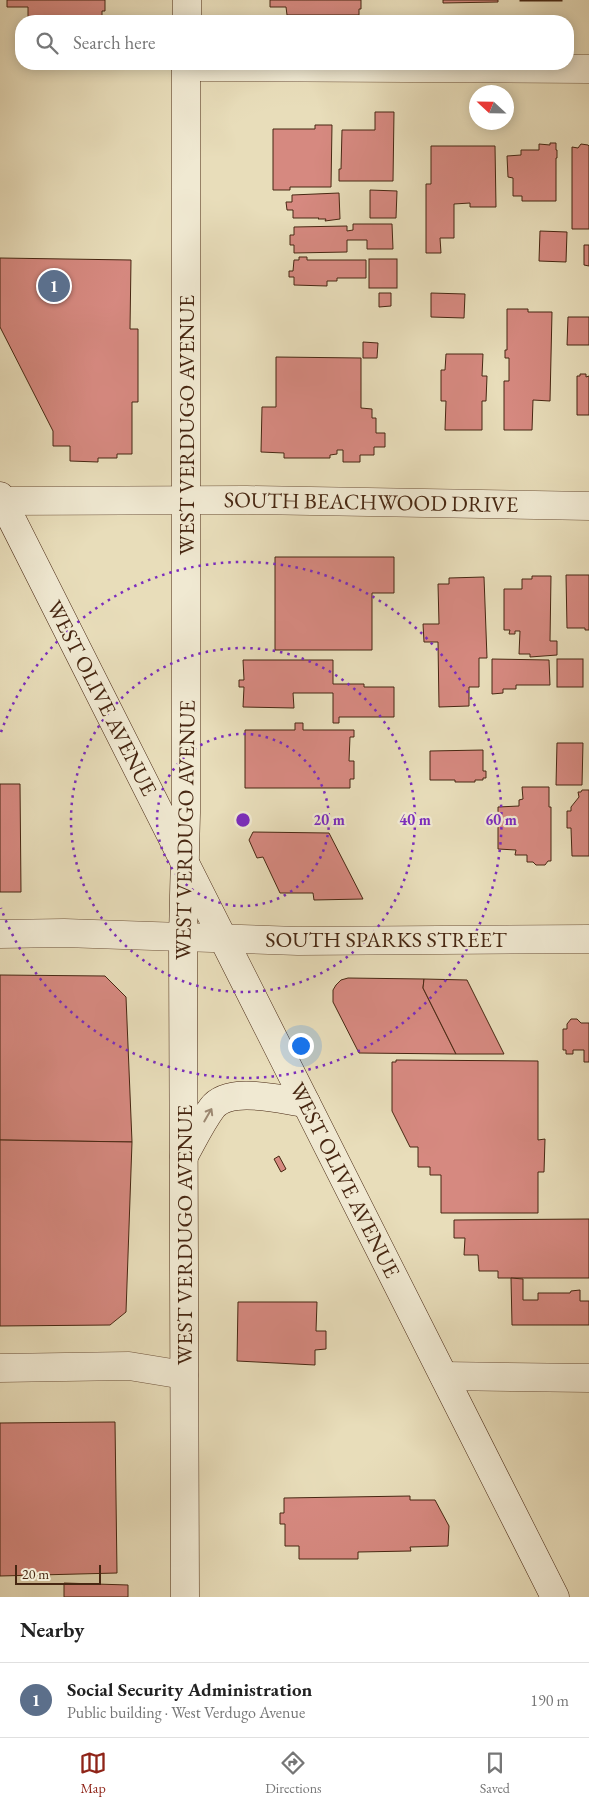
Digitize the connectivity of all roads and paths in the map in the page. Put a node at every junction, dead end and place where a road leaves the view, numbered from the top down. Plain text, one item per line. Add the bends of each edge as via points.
1 (187, 0) edge
2 (187, 15) edge
3 (574, 69) edge
4 (589, 69) edge
5 (186, 70) edge
6 (1, 499) edge
7 (186, 500) junction
8 (589, 506) edge
9 (185, 864) junction
10 (0, 934) edge
11 (183, 937) junction
12 (224, 939) junction
13 (589, 939) edge
14 (306, 1103) junction
15 (184, 1157) junction
16 (0, 1368) edge
17 (184, 1375) junction
18 (444, 1376) junction
19 (589, 1378) edge
20 (185, 1597) edge
21 (555, 1597) edge

1 - 2 main road
3 - 4 main road
5 - 7 main road, WEST VERDUGO AVENUE
6 - 7 main road, SOUTH BEACHWOOD DRIVE
6 - 9 main road, WEST OLIVE AVENUE
7 - 8 main road, SOUTH BEACHWOOD DRIVE
7 - 9 main road, WEST VERDUGO AVENUE
9 - 11 main road, WEST VERDUGO AVENUE
9 - 12 main road, WEST OLIVE AVENUE
10 - 11 main road, SOUTH SPARKS STREET
11 - 12 main road, SOUTH SPARKS STREET
11 - 15 main road, WEST VERDUGO AVENUE
12 - 13 main road, SOUTH SPARKS STREET
12 - 14 main road, WEST OLIVE AVENUE
15 -> 14 main road via 213,1106 229,1096 246,1095
14 - 18 main road, WEST OLIVE AVENUE
15 - 17 main road, WEST VERDUGO AVENUE
16 - 17 main road via 129,1366
17 - 20 main road, WEST VERDUGO AVENUE
18 - 19 main road
18 - 21 main road, WEST OLIVE AVENUE

